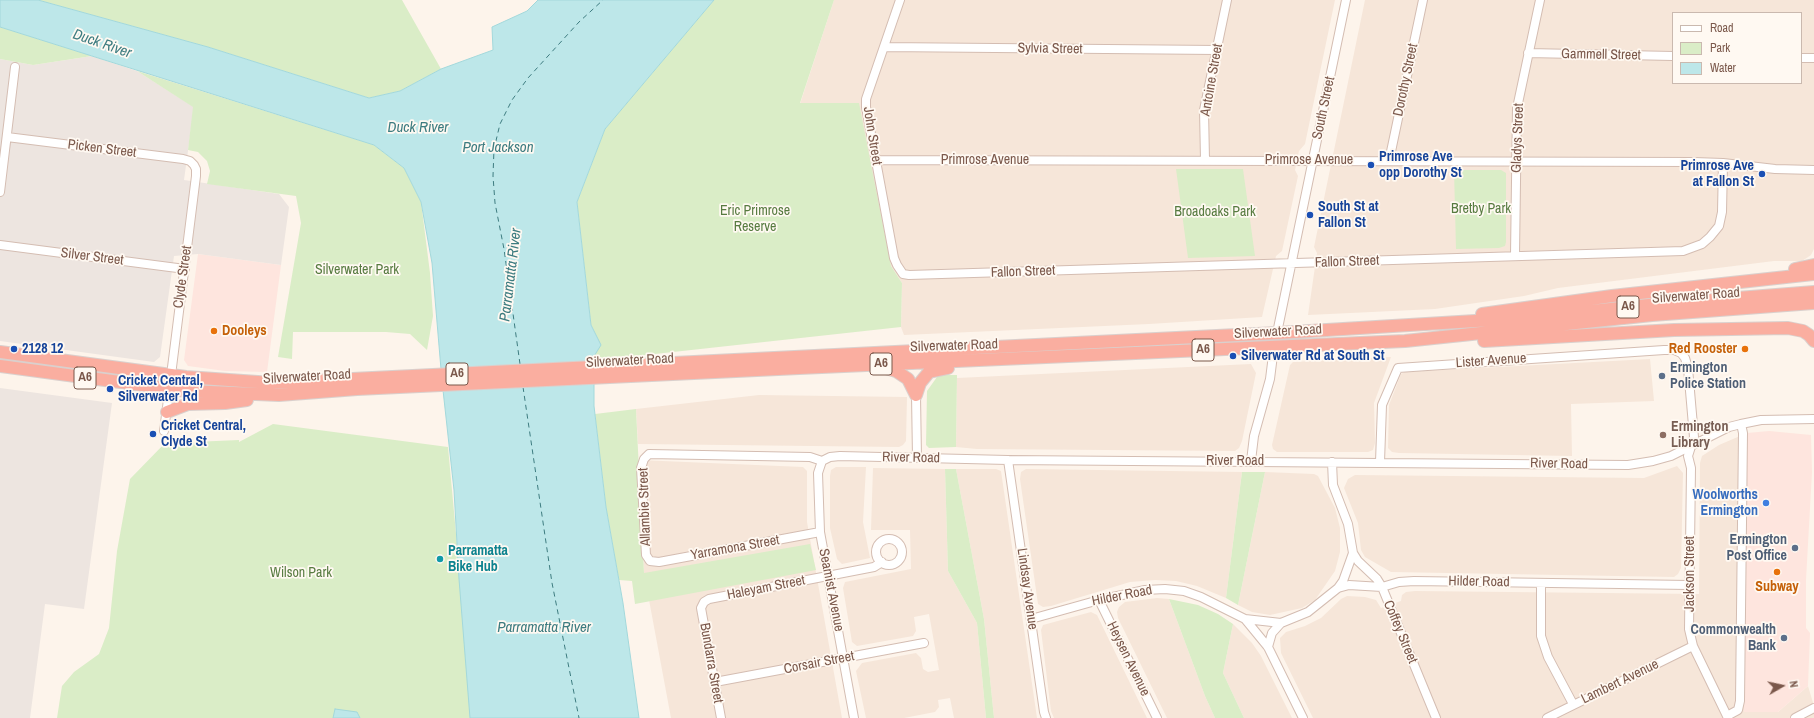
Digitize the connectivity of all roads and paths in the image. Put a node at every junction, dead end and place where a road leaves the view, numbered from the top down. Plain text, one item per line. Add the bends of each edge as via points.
1 (900, 0) edge
2 (1227, 0) edge
3 (1346, 0) edge
4 (1423, 0) edge
5 (1540, 0) edge
6 (884, 47) junction
7 (1217, 50) junction
8 (1528, 53) junction
9 (1672, 56) edge
10 (1802, 58) edge
11 (1814, 58) edge
12 (15, 67) dead end
13 (7, 137) junction
14 (876, 160) junction
15 (1205, 160) junction
16 (1312, 161) junction
17 (1389, 161) junction
18 (1516, 161) junction
19 (1723, 163) junction
20 (194, 165) joint
21 (1814, 170) edge
22 (0, 192) edge
23 (0, 245) edge
24 (1515, 255) junction
25 (1292, 264) junction
26 (1814, 265) edge
27 (185, 269) junction
28 (903, 274) joint
29 (1814, 274) edge
30 (1774, 278) junction
31 (1813, 297) edge
32 (1444, 323) junction
33 (1277, 333) junction
34 (1405, 341) junction
35 (1814, 341) edge
36 (1272, 347) junction
37 (0, 352) edge
38 (1681, 353) joint
39 (1017, 359) junction
40 (874, 364) junction
41 (0, 366) edge
42 (629, 371) junction
43 (171, 375) junction
44 (169, 389) junction
45 (279, 395) junction
46 (916, 396) junction
47 (167, 412) junction
48 (1814, 419) edge
49 (1741, 424) junction
50 (164, 431) dead end
51 (1691, 446) junction
52 (649, 454) joint
53 (917, 458) junction
54 (1008, 460) junction
55 (822, 461) junction
56 (1251, 461) junction
57 (1332, 462) junction
58 (1380, 462) junction
59 (820, 532) junction
60 (1353, 553) junction
61 (650, 561) joint
62 (882, 562) dead end
63 (828, 576) junction
64 (1541, 583) junction
65 (1689, 585) junction
66 (1382, 587) junction
67 (1338, 588) junction
68 (1098, 600) junction
69 (701, 608) joint
70 (1031, 619) junction
71 (1245, 620) junction
72 (1281, 623) junction
73 (924, 643) dead end
74 (1693, 646) junction
75 (1268, 647) junction
76 (844, 658) junction
77 (715, 682) junction
78 (1573, 704) junction
79 (1814, 708) edge
80 (1728, 717) edge
81 (721, 718) edge
82 (854, 718) edge
83 (1046, 718) edge
84 (1157, 718) edge
85 (1303, 718) edge
86 (1436, 718) edge
87 (1547, 718) edge
88 (1795, 718) edge

1 - 6 street, John Street
2 - 7 street, Antoine Street
3 - 16 street, South Street
4 - 17 street, Dorothy Street
5 - 8 street, Gladys Street
6 - 7 street, Sylvia Street
6 - 14 street, John Street via 866,99
7 - 15 street, Antoine Street via 1204,110
8 - 9 street, Gammell Street
8 - 18 street, Gladys Street via 1517,108
10 - 11 street
12 - 13 street
13 - 20 street, Picken Street via 183,159
13 - 22 street
14 - 15 street, Primrose Avenue
14 - 28 street, John Street via 894,258
15 - 16 street, Primrose Avenue
16 - 17 street, Primrose Avenue
16 - 25 street, South Street
17 - 18 street, Primrose Avenue
18 - 19 street, Primrose Avenue
18 - 24 street, Gladys Street
19 - 21 street, Primrose Avenue
19 - 24 street, Fallon Street via 1722,212 1719,226 1710,237 1694,248 1683,251
20 - 27 street, Clyde Street via 196,176
23 - 27 street, Silver Street
24 - 25 street, Fallon Street
25 - 28 street, Fallon Street
25 - 33 street, South Street
26 - 30 highway
27 - 43 street, Clyde Street
29 - 30 highway
30 - 32 highway via 1570,301 1489,313
31 - 32 highway, Silverwater Road / A6 via 1649,305 1525,318
31 - 34 highway, Silverwater Road / A6
32 - 33 highway, Silverwater Road / A6
33 - 42 highway, Silverwater Road / A6
34 - 35 highway via 1422,344 1674,330 1788,328 1803,331
34 - 36 highway, Silverwater Road / A6
36 - 39 highway, Silverwater Road / A6
36 - 56 street via 1270,379 1254,436
37 - 43 highway, Silverwater Road / A6
38 - 51 street, Jackson Street via 1685,358 1688,375 1694,437
38 - 58 street, Lister Avenue via 1664,350 1398,368 1382,405
39 - 40 highway, Silverwater Road / A6
39 - 46 highway via 1010,364 935,369 923,377
40 - 42 highway, Silverwater Road / A6
40 - 46 highway via 902,374 912,384
41 - 44 highway, Silverwater Road / A6
42 - 43 highway, Silverwater Road / A6 via 285,382 244,382
42 - 45 highway, Silverwater Road / A6
43 - 44 street, Clyde Street
44 - 45 highway, Silverwater Road / A6
44 - 47 street, Clyde Street
45 - 47 highway via 225,403 188,404
46 - 53 street
47 - 50 street, Clyde Street
48 - 49 street, River Road via 1760,420
49 - 51 street, River Road via 1729,427
49 - 80 street via 1743,433 1740,701 1738,710
51 - 58 street, River Road via 1659,460 1628,465
51 - 65 street, Jackson Street via 1688,456 1691,468
52 - 55 street, River Road via 810,457
52 - 61 street, Allambie Street via 641,468 646,555
53 - 54 street, River Road
53 - 55 street, River Road via 835,456
54 - 56 street, River Road
54 - 70 street, Lindsay Avenue
55 - 59 street, Seamist Avenue via 818,473
56 - 57 street, River Road
57 - 58 street, River Road
57 - 60 street, Coffey Street via 1333,485 1348,524
59 - 61 street, Yarramona Street via 659,562
59 - 63 street, Seamist Avenue
60 - 66 street, Coffey Street via 1358,562
60 - 67 street, Coffey Street
62 - 63 street, Haleyam Street
63 - 69 street, Haleyam Street via 709,599
63 - 76 street, Seamist Avenue
64 - 65 street, Hilder Road
64 - 66 street, Hilder Road via 1414,581
64 - 78 street via 1541,636 1548,657
65 - 74 street, Jackson Street via 1689,629
66 - 67 street, Hilder Road via 1357,584
66 - 86 street, Coffey Street
67 - 72 street, Hilder Road via 1308,612
68 - 70 street, Hilder Road
68 - 71 street, Hilder Road via 1145,590 1184,591 1217,604
68 - 84 street, Heysen Avenue
69 - 77 street, Bundarra Street
70 - 83 street, Lindsay Avenue
71 - 72 street, Hilder Road
71 - 75 street
72 - 75 street via 1272,633
73 - 76 street, Corsair Street
74 - 78 street, Lambert Avenue
74 - 80 street, Jackson Street
75 - 85 street
76 - 77 street, Corsair Street
76 - 82 street, Seamist Avenue
77 - 81 street, Bundarra Street
78 - 87 street, Lambert Avenue
79 - 88 street

